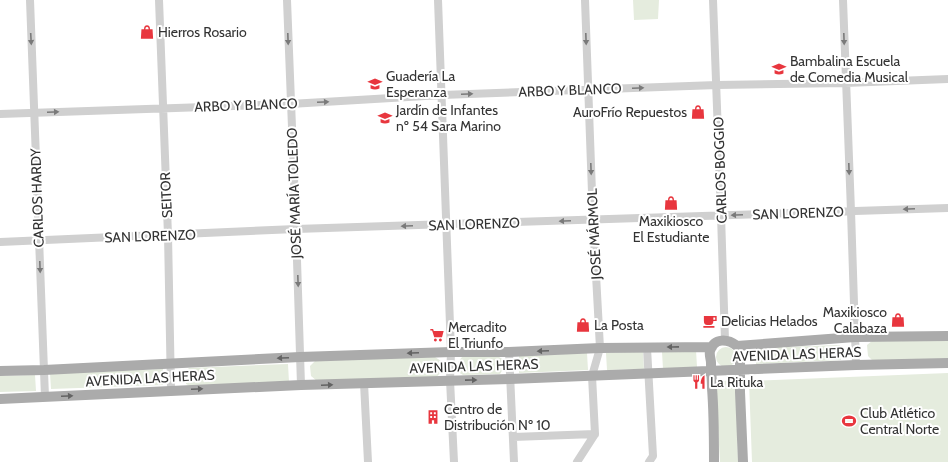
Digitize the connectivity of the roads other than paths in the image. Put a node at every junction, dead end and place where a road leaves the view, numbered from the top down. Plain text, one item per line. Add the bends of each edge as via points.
1 (30, 0) edge
2 (158, 0) edge
3 (287, 0) edge
4 (438, 0) edge
5 (585, 0) edge
6 (713, 0) edge
7 (843, 0) edge
8 (948, 79) edge
9 (846, 83) junction
10 (716, 85) junction
11 (588, 90) junction
12 (442, 95) junction
13 (290, 104) junction
14 (162, 108) junction
15 (34, 112) junction
16 (0, 114) edge
17 (948, 208) edge
18 (851, 211) junction
19 (721, 215) junction
20 (593, 220) junction
21 (446, 225) junction
22 (296, 230) junction
23 (168, 236) junction
24 (39, 240) junction
25 (0, 242) edge
26 (948, 336) edge
27 (855, 337) junction
28 (718, 343) junction
29 (737, 346) junction
30 (600, 348) junction
31 (647, 348) junction
32 (451, 352) junction
33 (509, 352) junction
34 (300, 358) junction
35 (948, 362) edge
36 (170, 364) junction
37 (856, 365) junction
38 (711, 366) junction
39 (733, 368) junction
40 (44, 370) junction
41 (0, 371) edge
42 (649, 374) junction
43 (592, 376) junction
44 (510, 379) junction
45 (450, 380) junction
46 (364, 383) junction
47 (301, 385) junction
48 (171, 390) junction
49 (45, 397) junction
50 (0, 399) edge
51 (595, 434) junction
52 (513, 437) junction
53 (368, 462) edge
54 (454, 462) edge
55 (514, 462) edge
56 (577, 462) edge
57 (648, 462) edge
58 (714, 462) edge
59 (743, 462) edge

1 -> 15 street, CARLOS HARDY
2 - 14 street, SEITOR
3 -> 13 street, JOSÉ MARÍA TOLEDO
4 - 12 street
5 -> 11 street, JOSÉ MÁRMOL
6 - 10 street, CARLOS BOGGIO
7 -> 9 street
8 - 9 street, ARBO Y BLANCO
9 - 10 street, ARBO Y BLANCO
9 -> 18 street
11 -> 10 street, ARBO Y BLANCO
10 - 19 street, CARLOS BOGGIO
12 -> 11 street, ARBO Y BLANCO
11 -> 20 street, JOSÉ MÁRMOL
13 -> 12 street, ARBO Y BLANCO
12 - 21 street
13 - 14 street, ARBO Y BLANCO
13 - 22 street, JOSÉ MARÍA TOLEDO
15 -> 14 street, ARBO Y BLANCO
14 - 23 street, SEITOR
15 - 16 street, ARBO Y BLANCO
15 - 24 street, CARLOS HARDY
17 -> 18 street, SAN LORENZO
18 -> 19 street, SAN LORENZO
18 - 27 street
19 - 20 street, SAN LORENZO
19 - 28 street, CARLOS BOGGIO
20 -> 21 street, SAN LORENZO
20 - 30 street, JOSÉ MÁRMOL
21 -> 22 street, SAN LORENZO
21 - 32 street
22 - 23 street, SAN LORENZO
22 -> 34 street, JOSÉ MARÍA TOLEDO
23 - 24 street, SAN LORENZO
23 - 36 street, SEITOR
24 - 25 street, SAN LORENZO
24 -> 40 street, CARLOS HARDY
26 - 27 main road, AVENIDA LAS HERAS
27 - 29 main road, AVENIDA LAS HERAS
27 - 37 street
28 - 29 main road, AVENIDA LAS HERAS via 732,341
28 -> 31 main road, AVENIDA LAS HERAS
28 - 38 main road via 710,351
29 - 39 main road via 740,351
30 - 31 main road, AVENIDA LAS HERAS
30 -> 33 main road, AVENIDA LAS HERAS
30 - 43 street, JOSÉ MÁRMOL
31 - 42 street
32 - 33 main road, AVENIDA LAS HERAS
32 -> 34 main road, AVENIDA LAS HERAS
32 - 45 street
33 - 44 street
34 -> 36 main road, AVENIDA LAS HERAS
34 - 47 street, JOSÉ MARÍA TOLEDO
35 - 37 main road, AVENIDA LAS HERAS
36 - 40 main road, AVENIDA LAS HERAS
36 - 48 street, SEITOR
37 - 39 main road, AVENIDA LAS HERAS
38 - 39 main road
38 - 42 main road, AVENIDA LAS HERAS
38 - 58 main road
39 - 59 main road via 740,392
40 - 41 main road, AVENIDA LAS HERAS
40 - 49 street, CARLOS HARDY
42 - 43 main road, AVENIDA LAS HERAS
42 - 57 street via 653,456
43 - 44 main road, AVENIDA LAS HERAS
43 - 51 street, JOSÉ MÁRMOL
45 -> 44 main road, AVENIDA LAS HERAS
44 - 52 street
45 - 46 main road, AVENIDA LAS HERAS
45 - 54 street
47 -> 46 main road, AVENIDA LAS HERAS
46 - 53 street
48 -> 47 main road, AVENIDA LAS HERAS
49 -> 48 main road, AVENIDA LAS HERAS
49 - 50 main road, AVENIDA LAS HERAS
51 - 52 street
51 - 56 street
52 - 55 street

